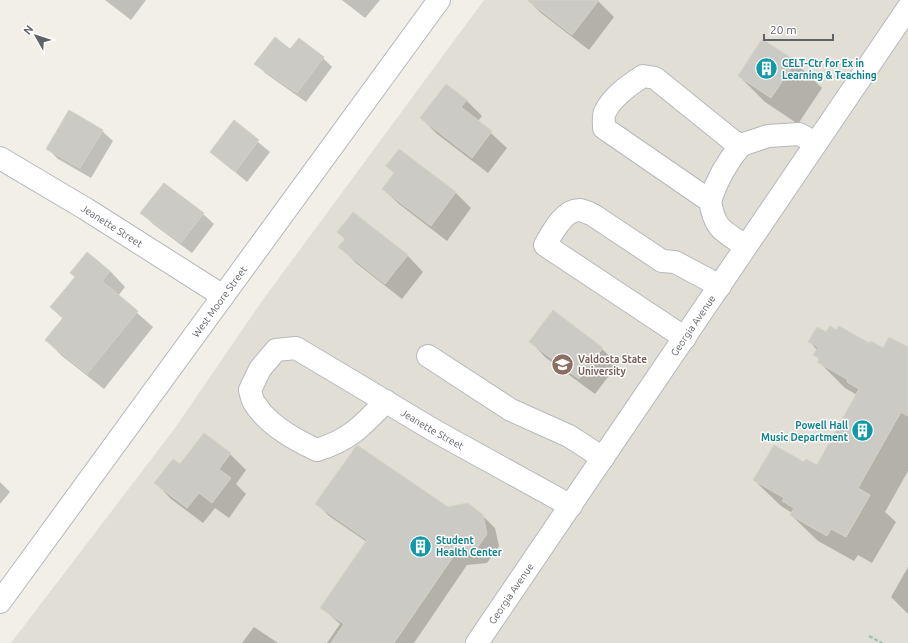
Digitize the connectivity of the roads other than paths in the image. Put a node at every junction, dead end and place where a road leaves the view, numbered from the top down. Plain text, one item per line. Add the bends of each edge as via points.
1 (439, 0) edge
2 (908, 8) edge
3 (816, 143) junction
4 (740, 145) junction
5 (0, 158) edge
6 (710, 201) junction
7 (746, 246) junction
8 (720, 286) junction
9 (223, 296) junction
10 (685, 338) junction
11 (428, 356) dead end
12 (386, 402) junction
13 (603, 458) junction
14 (571, 506) junction
15 (0, 602) edge
16 (477, 643) edge

1 - 9 street, West Moore Street
2 - 3 street, Georgia Avenue
3 - 4 street via 799,134 768,136
3 - 7 street, Georgia Avenue
4 - 6 street via 717,179
4 - 6 street via 655,78 643,76 631,84 605,113 604,128
5 - 9 street, Jeanette Street
6 - 7 street via 713,218 719,228
7 - 8 street, Georgia Avenue
8 - 10 street, Georgia Avenue
8 - 10 street via 675,262 662,261 593,214 580,210 563,218 553,230 545,245
9 - 15 street, West Moore Street
10 - 13 street, Georgia Avenue
11 - 13 street via 511,410 569,436
12 - 12 street, Jeanette Street via 296,348 276,350 260,369 250,390 254,404 269,420 302,443 317,450 336,444 360,430
12 - 14 street, Jeanette Street
13 - 14 street, Georgia Avenue
14 - 16 street, Georgia Avenue

